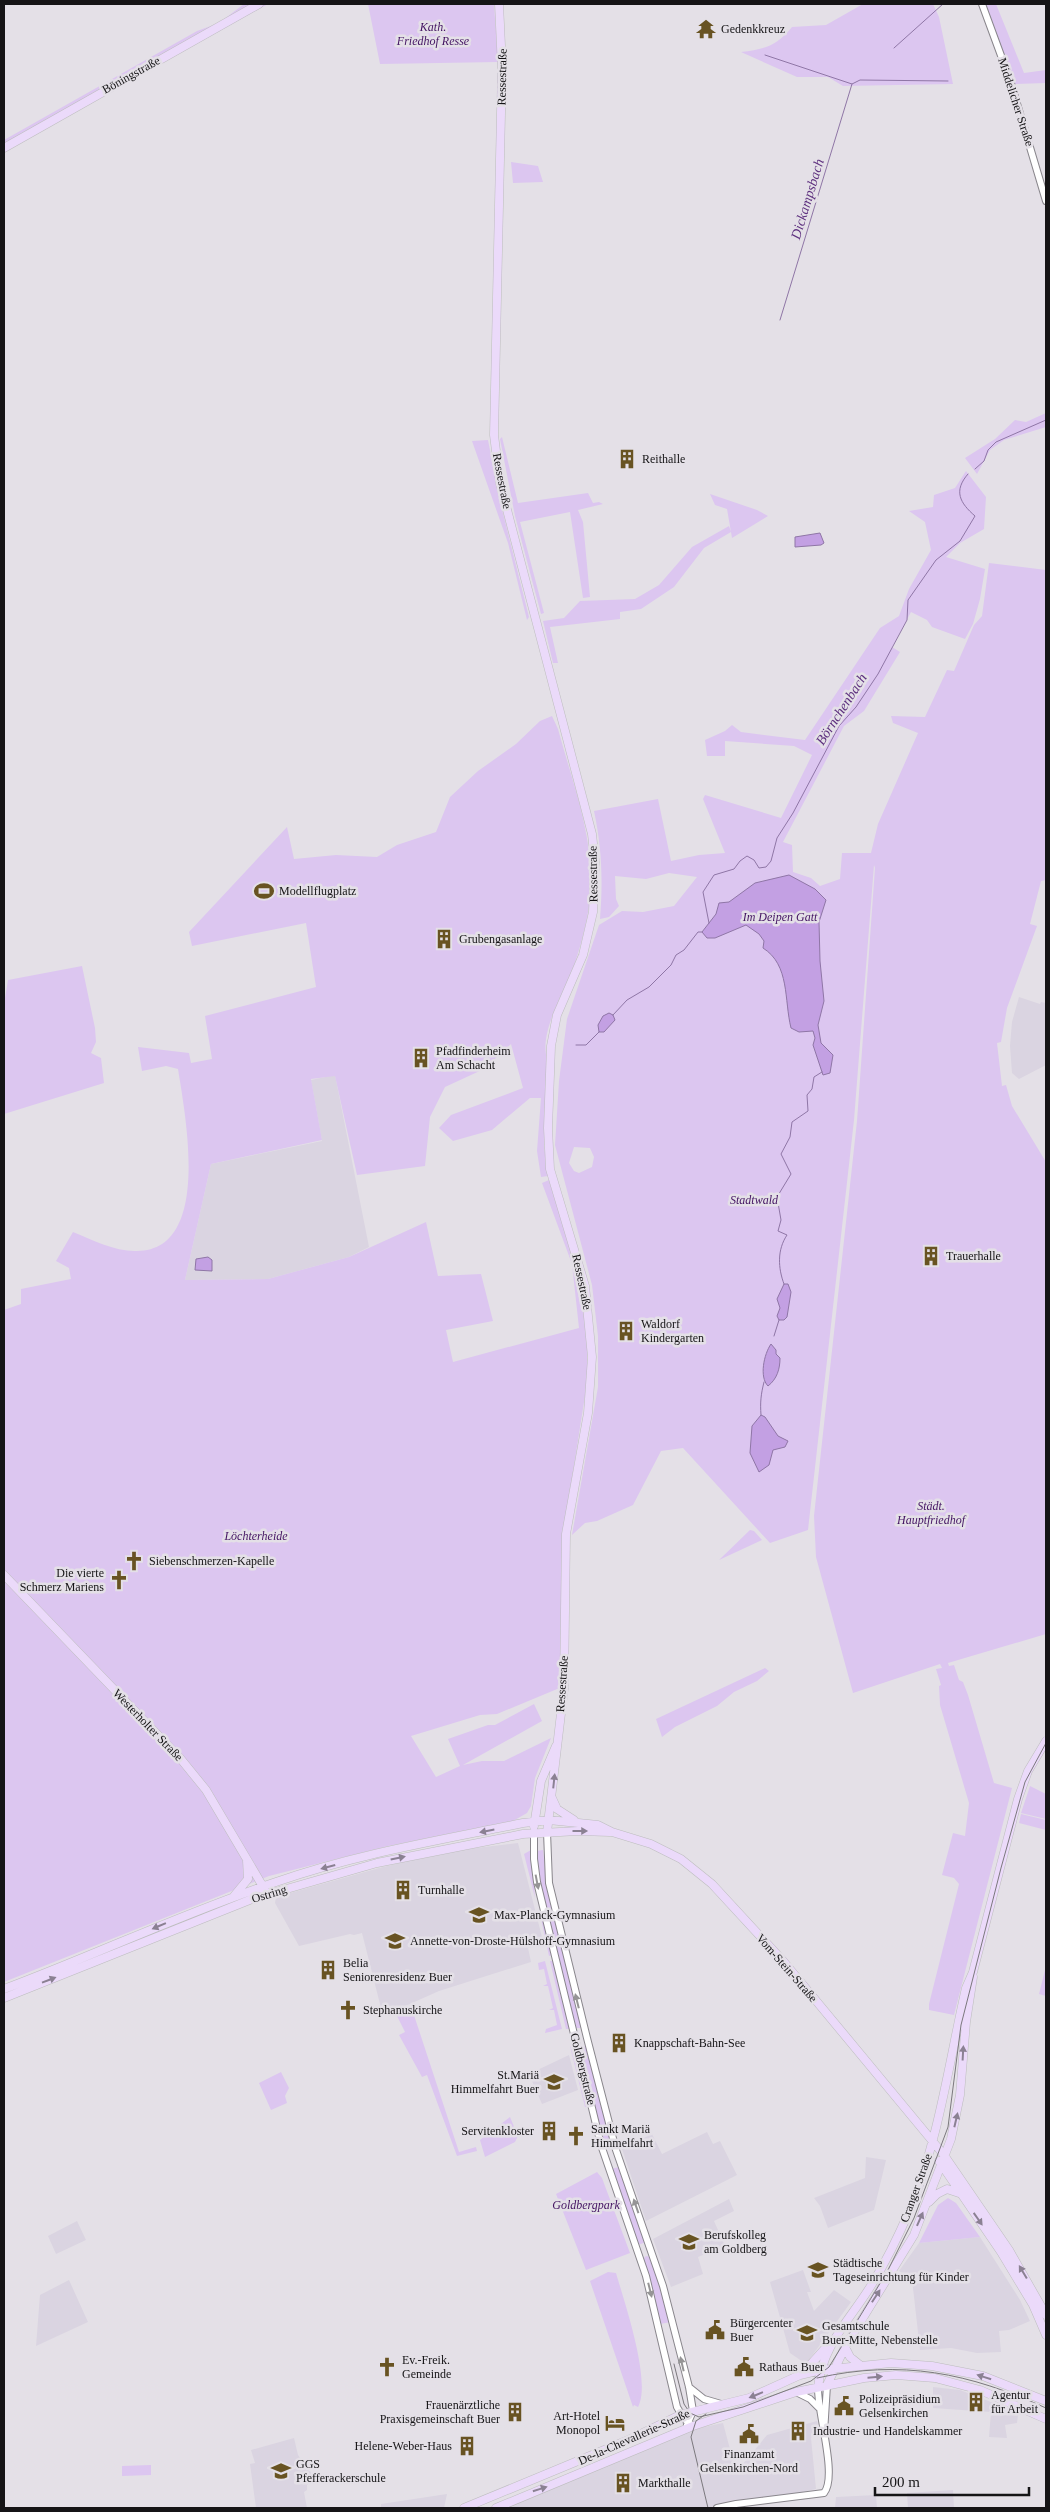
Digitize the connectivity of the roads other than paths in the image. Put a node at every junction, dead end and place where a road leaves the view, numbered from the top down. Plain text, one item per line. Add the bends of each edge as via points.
1 (259, 4) edge
2 (499, 4) edge
3 (982, 4) edge
4 (4, 148) edge
5 (1046, 201) edge
6 (4, 1575) edge
7 (1046, 1740) edge
8 (558, 1742) junction
9 (552, 1798) junction
10 (548, 1820) junction
11 (576, 1821) junction
12 (535, 1822) junction
13 (547, 1832) junction
14 (612, 1832) junction
15 (534, 1833) junction
16 (247, 1858) junction
17 (265, 1890) junction
18 (232, 1897) junction
19 (973, 1972) junction
20 (4, 1989) edge
21 (4, 1998) edge
22 (933, 2143) junction
23 (944, 2155) junction
24 (941, 2164) junction
25 (962, 2195) junction
26 (927, 2204) junction
27 (1046, 2315) edge
28 (1046, 2335) edge
29 (831, 2342) junction
30 (845, 2347) junction
31 (860, 2365) junction
32 (835, 2369) junction
33 (821, 2370) junction
34 (800, 2375) junction
35 (827, 2385) junction
36 (689, 2387) junction
37 (818, 2387) junction
38 (796, 2392) junction
39 (1046, 2401) edge
40 (733, 2403) junction
41 (819, 2408) junction
42 (694, 2411) junction
43 (680, 2415) junction
44 (1046, 2419) edge
45 (689, 2426) junction
46 (824, 2433) junction
47 (464, 2508) edge
48 (496, 2508) edge
49 (716, 2508) edge

1 - 4 main road, Böningstraße
2 - 8 main road, Ressestraße via 502,67 494,435 500,484 592,834 595,862 590,929 557,1015 551,1046 550,1168 585,1286 592,1357 588,1413 566,1534 564,1688
3 - 5 street, Middelicher Straße via 1010,80
6 - 16 main road, Westerholter Straße via 180,1758 206,1790
7 - 19 main road, Cranger Straße via 1028,1771 1018,1799
9 -> 8 main road, Ressestraße
8 - 12 main road, Ressestraße via 541,1781
9 - 10 main road, Ressestraße
9 - 11 main road via 558,1809
10 - 11 main road, Vom-Stein-Straße
10 - 12 main road, Vom-Stein-Straße
10 - 13 main road, Ressestraße
11 - 14 main road, Vom-Stein-Straße via 598,1825
12 - 15 main road, Goldbergstraße
12 -> 17 main road, Ostring via 361,1858
13 -> 14 main road, Vom-Stein-Straße
13 - 15 main road, Ostring
36 -> 13 street, Goldbergstraße via 664,2286 616,2150 585,2030 549,1883
14 - 22 main road, Vom-Stein-Straße via 651,1844 681,1859 712,1884 784,1962
17 -> 15 main road, Ostring via 449,1847
15 -> 43 street, Goldbergstraße via 537,1882 601,2146 646,2276
16 - 17 main road, Westerholter Straße
16 - 18 main road via 248,1879
17 - 18 main road, Ostring
21 -> 17 main road, Ostring
18 -> 20 main road, Ostring
19 - 22 main road, Cranger Straße via 966,1988
23 -> 19 main road, Cranger Straße via 957,2116
22 - 23 main road, Vom-Stein-Straße
22 - 24 main road, Vom-Stein-Straße
22 - 29 main road, Cranger Straße via 918,2188 892,2247 872,2285
23 - 24 main road, Cranger Straße
27 -> 23 main road, Vom-Stein-Straße via 1009,2250
24 - 25 main road, Vom-Stein-Straße
24 - 26 main road, Cranger Straße
25 - 26 main road via 947,2189
25 -> 28 main road, Vom-Stein-Straße via 1026,2293
30 -> 26 main road, Cranger Straße via 914,2235
29 - 33 main road, Cranger Straße
29 - 34 main road
30 - 31 main road via 850,2357
30 - 32 main road, Cranger Straße
31 - 32 main road, De-la-Chevallerie-Straße
39 -> 31 main road, De-la-Chevallerie-Straße via 982,2376 952,2369 914,2364
32 - 33 main road, De-la-Chevallerie-Straße
32 - 35 main road, Cranger Straße
33 - 34 main road, De-la-Chevallerie-Straße
33 - 37 main road, Cranger Straße
34 -> 40 main road, De-la-Chevallerie-Straße
35 - 37 main road, De-la-Chevallerie-Straße
35 -> 44 main road, De-la-Chevallerie-Straße via 872,2377 923,2376 980,2390
35 - 46 street
36 - 40 street via 711,2402
36 - 42 street, Goldbergstraße
37 - 38 main road, De-la-Chevallerie-Straße
37 - 41 street
38 - 41 street
38 - 45 main road, De-la-Chevallerie-Straße
40 - 42 main road, De-la-Chevallerie-Straße
41 - 46 street
42 - 43 main road, De-la-Chevallerie-Straße
42 - 45 street
43 - 45 street
43 - 47 main road, De-la-Chevallerie-Straße via 622,2443
48 -> 45 main road, De-la-Chevallerie-Straße
46 - 49 street via 829,2476 827,2490 819,2496

